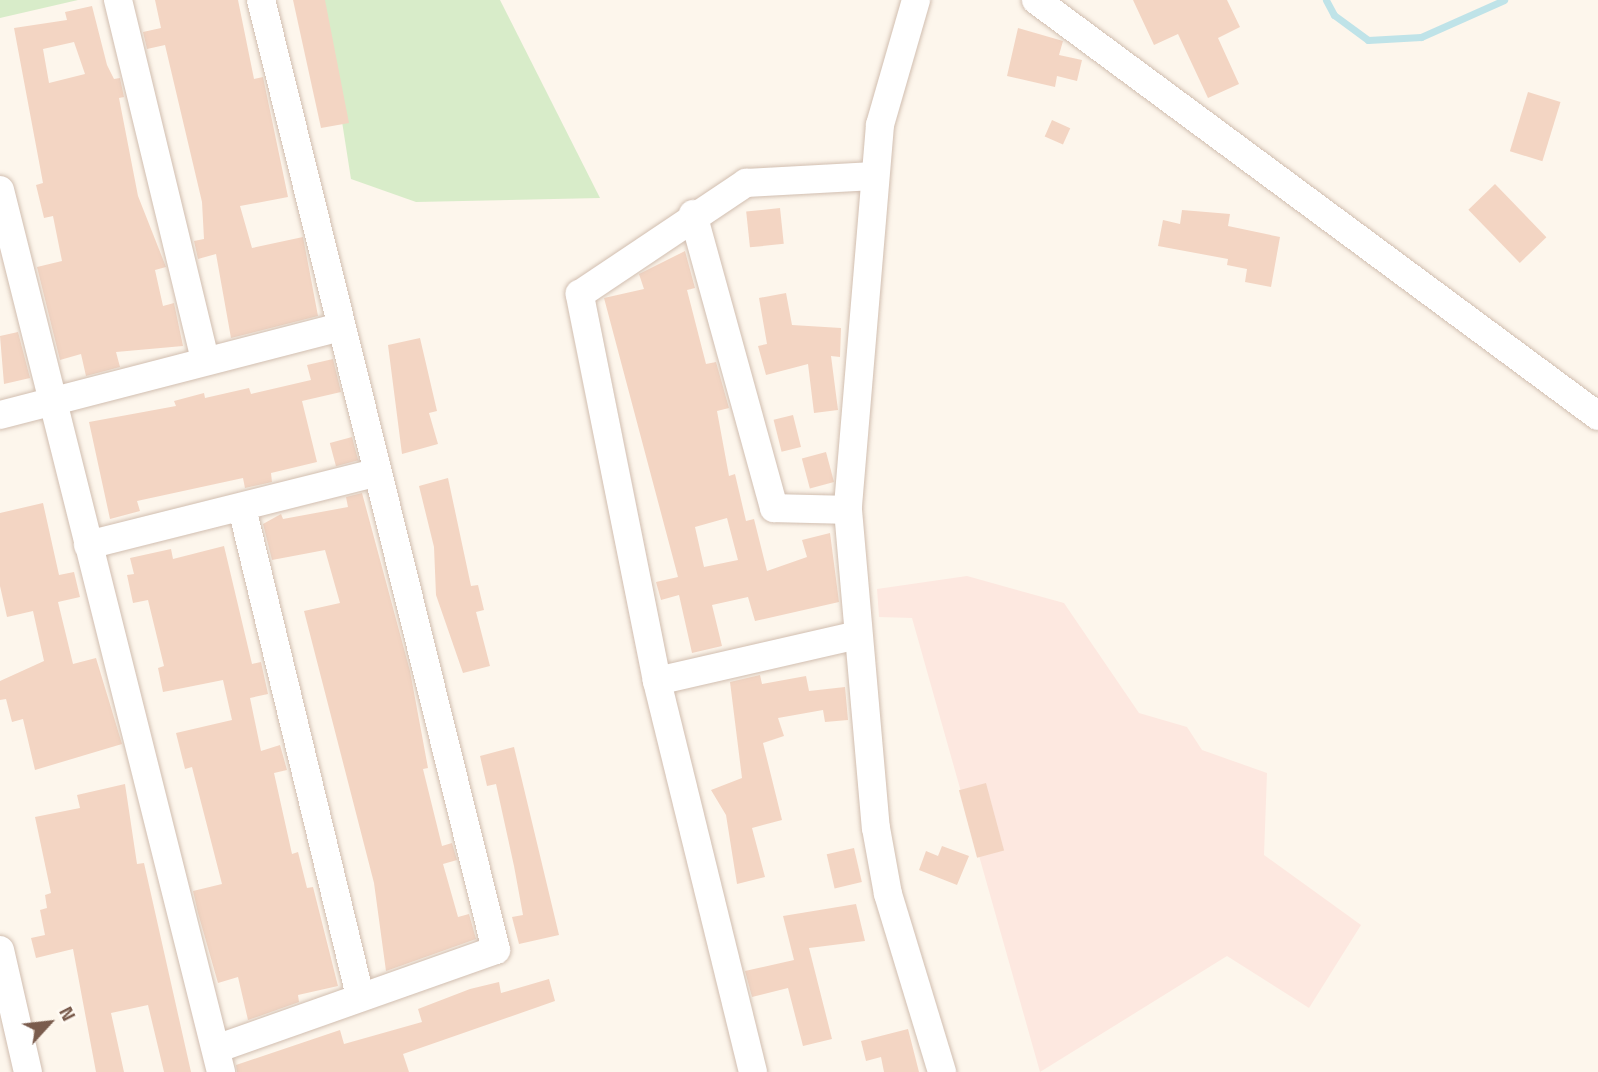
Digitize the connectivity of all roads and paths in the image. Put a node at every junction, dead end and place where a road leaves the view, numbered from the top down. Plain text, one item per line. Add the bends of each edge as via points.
1 (118, 0) edge
2 (261, 0) edge
3 (916, 0) edge
4 (1036, 0) edge
5 (874, 176) junction
6 (0, 190) edge
7 (692, 214) junction
8 (341, 327) junction
9 (205, 359) junction
10 (50, 404) junction
11 (0, 415) edge
12 (1598, 416) edge
13 (375, 473) junction
14 (242, 508) junction
15 (848, 510) junction
16 (88, 545) junction
17 (858, 635) junction
18 (657, 681) junction
19 (0, 950) edge
20 (360, 996) junction
21 (219, 1061) edge
22 (28, 1072) edge
23 (753, 1072) edge
24 (942, 1072) edge

1 - 9 street
2 - 8 street
3 - 5 street via 880,125
4 - 12 street
5 - 7 street via 746,183
5 - 15 street
6 - 10 street
7 - 15 street via 774,508
7 - 18 street via 580,294
8 - 9 street
8 - 13 street
9 - 10 street
10 - 11 street
10 - 16 street
13 - 14 street
13 - 20 street via 496,950
14 - 16 street
14 - 20 street
15 - 17 street
16 - 21 street
17 - 18 street
17 - 24 street via 888,894
18 - 23 street
19 - 22 street
20 - 21 street

